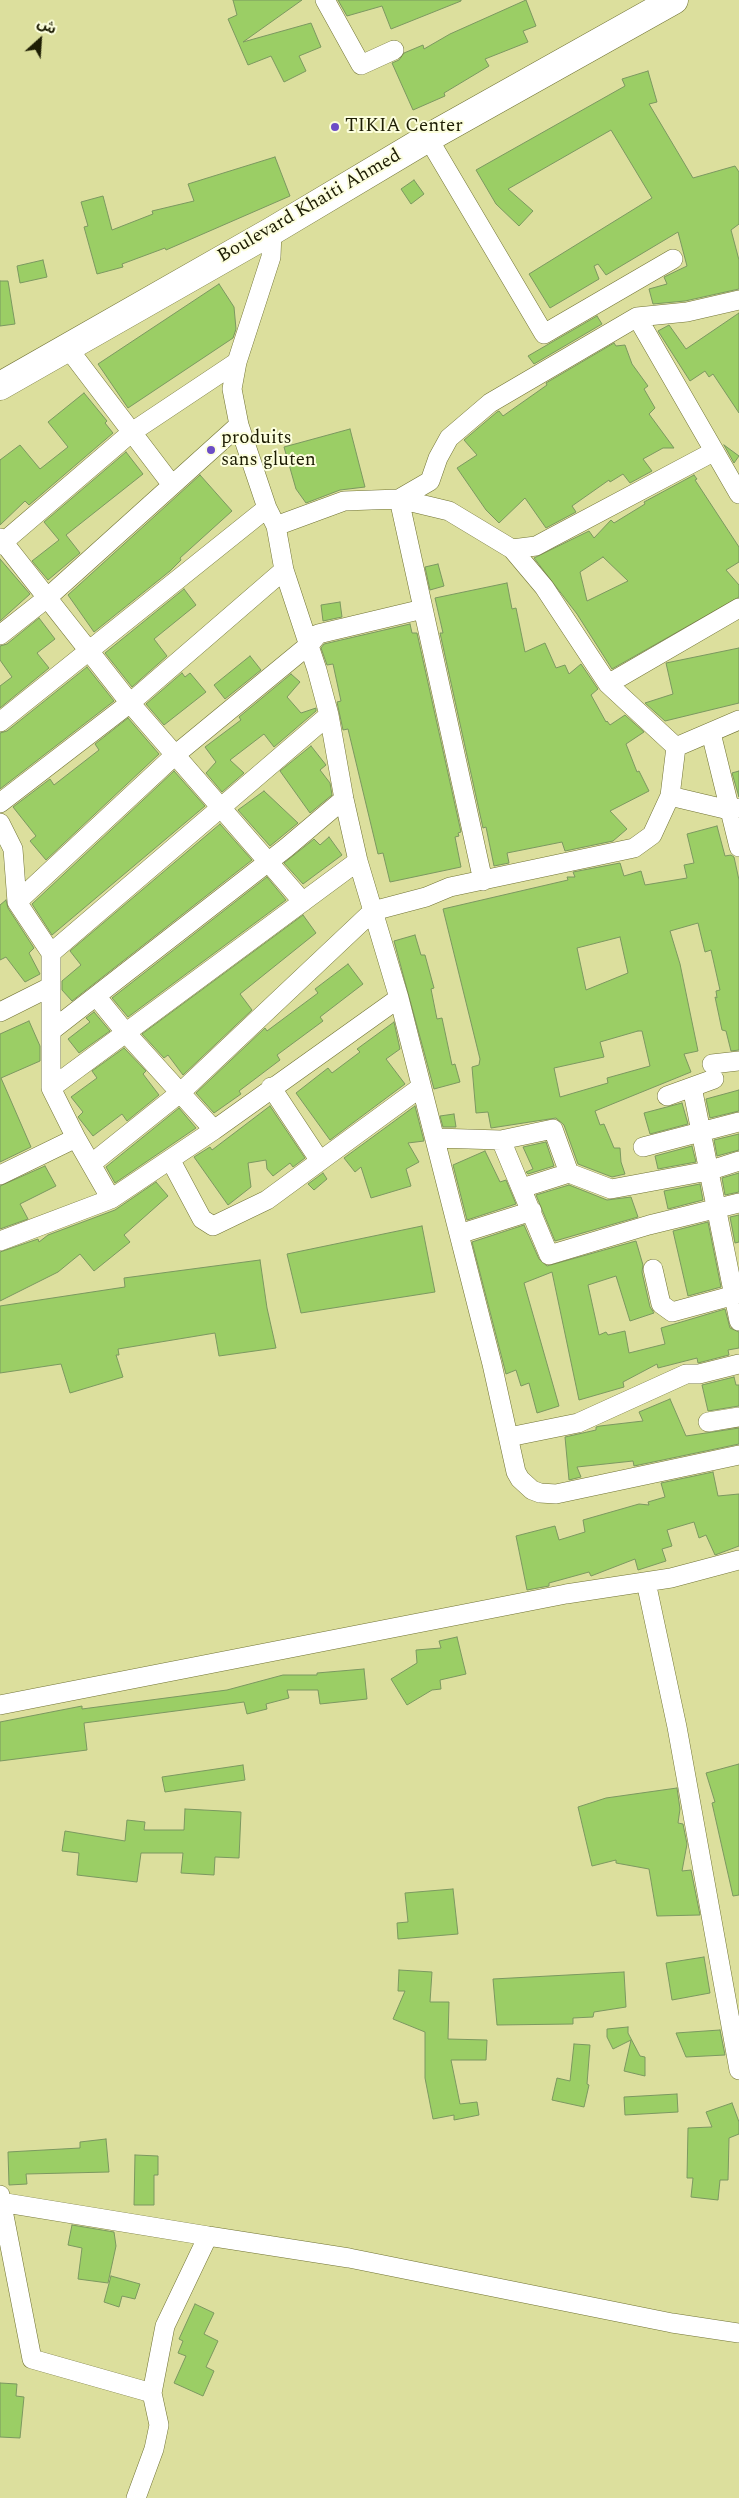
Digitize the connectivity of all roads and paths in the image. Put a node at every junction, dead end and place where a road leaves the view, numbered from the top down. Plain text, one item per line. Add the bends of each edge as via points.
1 (325, 0) edge
2 (668, 1) edge
3 (394, 50) dead end
4 (428, 138) junction
5 (272, 232) junction
6 (673, 259) dead end
7 (739, 300) edge
8 (637, 317) junction
9 (67, 347) junction
10 (237, 362) junction
11 (0, 386) edge
12 (239, 425) junction
13 (132, 432) junction
14 (713, 452) junction
15 (172, 485) junction
16 (739, 494) edge
17 (399, 499) junction
18 (267, 508) junction
19 (276, 526) junction
20 (1, 542) edge
21 (512, 549) junction
22 (284, 570) junction
23 (47, 598) junction
24 (739, 608) edge
25 (424, 609) junction
26 (0, 635) edge
27 (310, 644) junction
28 (89, 651) junction
29 (608, 684) junction
30 (130, 703) junction
31 (329, 715) junction
32 (739, 720) edge
33 (0, 722) edge
34 (711, 733) junction
35 (676, 747) junction
36 (175, 755) junction
37 (670, 796) junction
38 (344, 800) junction
39 (0, 803) edge
40 (222, 808) junction
41 (734, 809) edge
42 (0, 822) edge
43 (739, 847) edge
44 (7, 853) edge
45 (358, 861) junction
46 (268, 862) junction
47 (482, 881) junction
48 (17, 902) junction
49 (303, 902) junction
50 (373, 911) junction
51 (51, 953) junction
52 (50, 987) junction
53 (96, 996) junction
54 (399, 998) junction
55 (0, 1012) edge
56 (50, 1030) junction
57 (126, 1033) junction
58 (739, 1061) edge
59 (692, 1086) junction
60 (271, 1087) junction
61 (421, 1087) junction
62 (51, 1088) junction
63 (181, 1092) junction
64 (667, 1096) dead end
65 (739, 1122) edge
66 (214, 1130) junction
67 (701, 1133) junction
68 (76, 1138) junction
69 (435, 1138) junction
70 (501, 1140) junction
71 (643, 1148) dead end
72 (171, 1160) junction
73 (320, 1161) junction
74 (739, 1161) edge
75 (91, 1164) junction
76 (708, 1171) junction
77 (569, 1173) junction
78 (0, 1175) edge
79 (522, 1188) junction
80 (111, 1199) junction
81 (739, 1203) edge
82 (716, 1210) junction
83 (532, 1211) junction
84 (459, 1234) junction
85 (0, 1241) edge
86 (653, 1269) dead end
87 (736, 1295) edge
88 (739, 1321) edge
89 (739, 1364) edge
90 (739, 1416) edge
91 (708, 1422) dead end
92 (508, 1437) junction
93 (739, 1456) edge
94 (739, 1560) edge
95 (646, 1582) junction
96 (0, 1705) edge
97 (739, 2070) edge
98 (0, 2199) edge
99 (208, 2236) junction
100 (739, 2333) edge
101 (152, 2393) junction
102 (136, 2498) edge

1 - 3 street via 361,66
2 - 4 highway, Boulevard Khaiti Ahmed
4 - 5 highway, Boulevard Khaiti Ahmed
4 - 6 street via 544,334
5 - 9 highway, Boulevard Khaiti Ahmed
5 - 10 street via 271,257
7 - 8 street via 687,312
8 - 14 street
8 - 17 street via 490,403 450,438 430,481
9 - 11 highway, Boulevard Khaiti Ahmed
9 - 13 street
10 - 12 street via 232,389
10 - 13 street
12 - 15 street
12 - 18 street
13 - 15 street
13 - 20 street
14 - 16 street
14 - 21 street via 536,546
15 - 23 street
17 - 19 street via 344,501
17 - 21 street via 449,511
17 - 25 street
18 - 19 street
18 - 28 street
19 - 22 street
20 - 23 street
21 - 29 street via 544,587
22 - 27 street
22 - 30 street
23 - 26 street
23 - 28 street
24 - 29 street
25 - 27 street via 318,634
25 - 47 street
27 - 31 street
27 - 36 street
28 - 30 street
28 - 33 street
29 - 35 street
30 - 36 street
30 - 39 street
31 - 38 street
31 - 40 street
32 - 34 street
34 - 35 street
34 - 41 street
35 - 37 street
36 - 40 street
36 - 48 street
37 - 41 street
37 - 47 street via 652,835 634,848
38 - 45 street
38 - 46 street
40 - 46 street
40 - 51 street
41 - 43 street
42 - 44 street
44 - 48 street
45 - 49 street
45 - 50 street
46 - 49 street
46 - 53 street
47 - 50 street via 450,887
48 - 51 street
49 - 57 street
50 - 54 street
50 - 63 street
51 - 52 street
52 - 55 street
52 - 56 street
53 - 56 street
53 - 57 street
54 - 60 street
54 - 61 street
56 - 62 street
57 - 62 street
57 - 63 street
58 - 59 street
59 - 64 street
59 - 67 street
60 - 66 street
60 - 73 street
61 - 69 street
61 - 73 street
62 - 68 street
63 - 66 street
63 - 75 street
65 - 67 street
66 - 72 street
67 - 71 street
67 - 76 street
68 - 75 street
68 - 78 street
69 - 70 street
69 - 84 street
70 - 77 street via 553,1129
70 - 79 street
72 - 73 street via 202,1219 213,1226 266,1200
72 - 80 street
74 - 76 street
75 - 80 street
76 - 77 street via 611,1188
76 - 82 street
77 - 79 street
79 - 83 street
80 - 85 street
81 - 82 street
82 - 83 street via 648,1225 549,1255
82 - 87 street
83 - 84 street
84 - 92 street
86 - 87 street via 661,1304 672,1312
87 - 88 street
89 - 92 street via 686,1374 578,1423
90 - 91 street
92 - 93 street via 520,1479 532,1490 548,1495
94 - 95 street
95 - 96 street via 566,1594
95 - 97 street via 677,1727
98 - 99 street
98 - 101 street via 32,2358
99 - 100 street via 349,2258 662,2321
99 - 101 street via 165,2326
101 - 102 street via 159,2425

